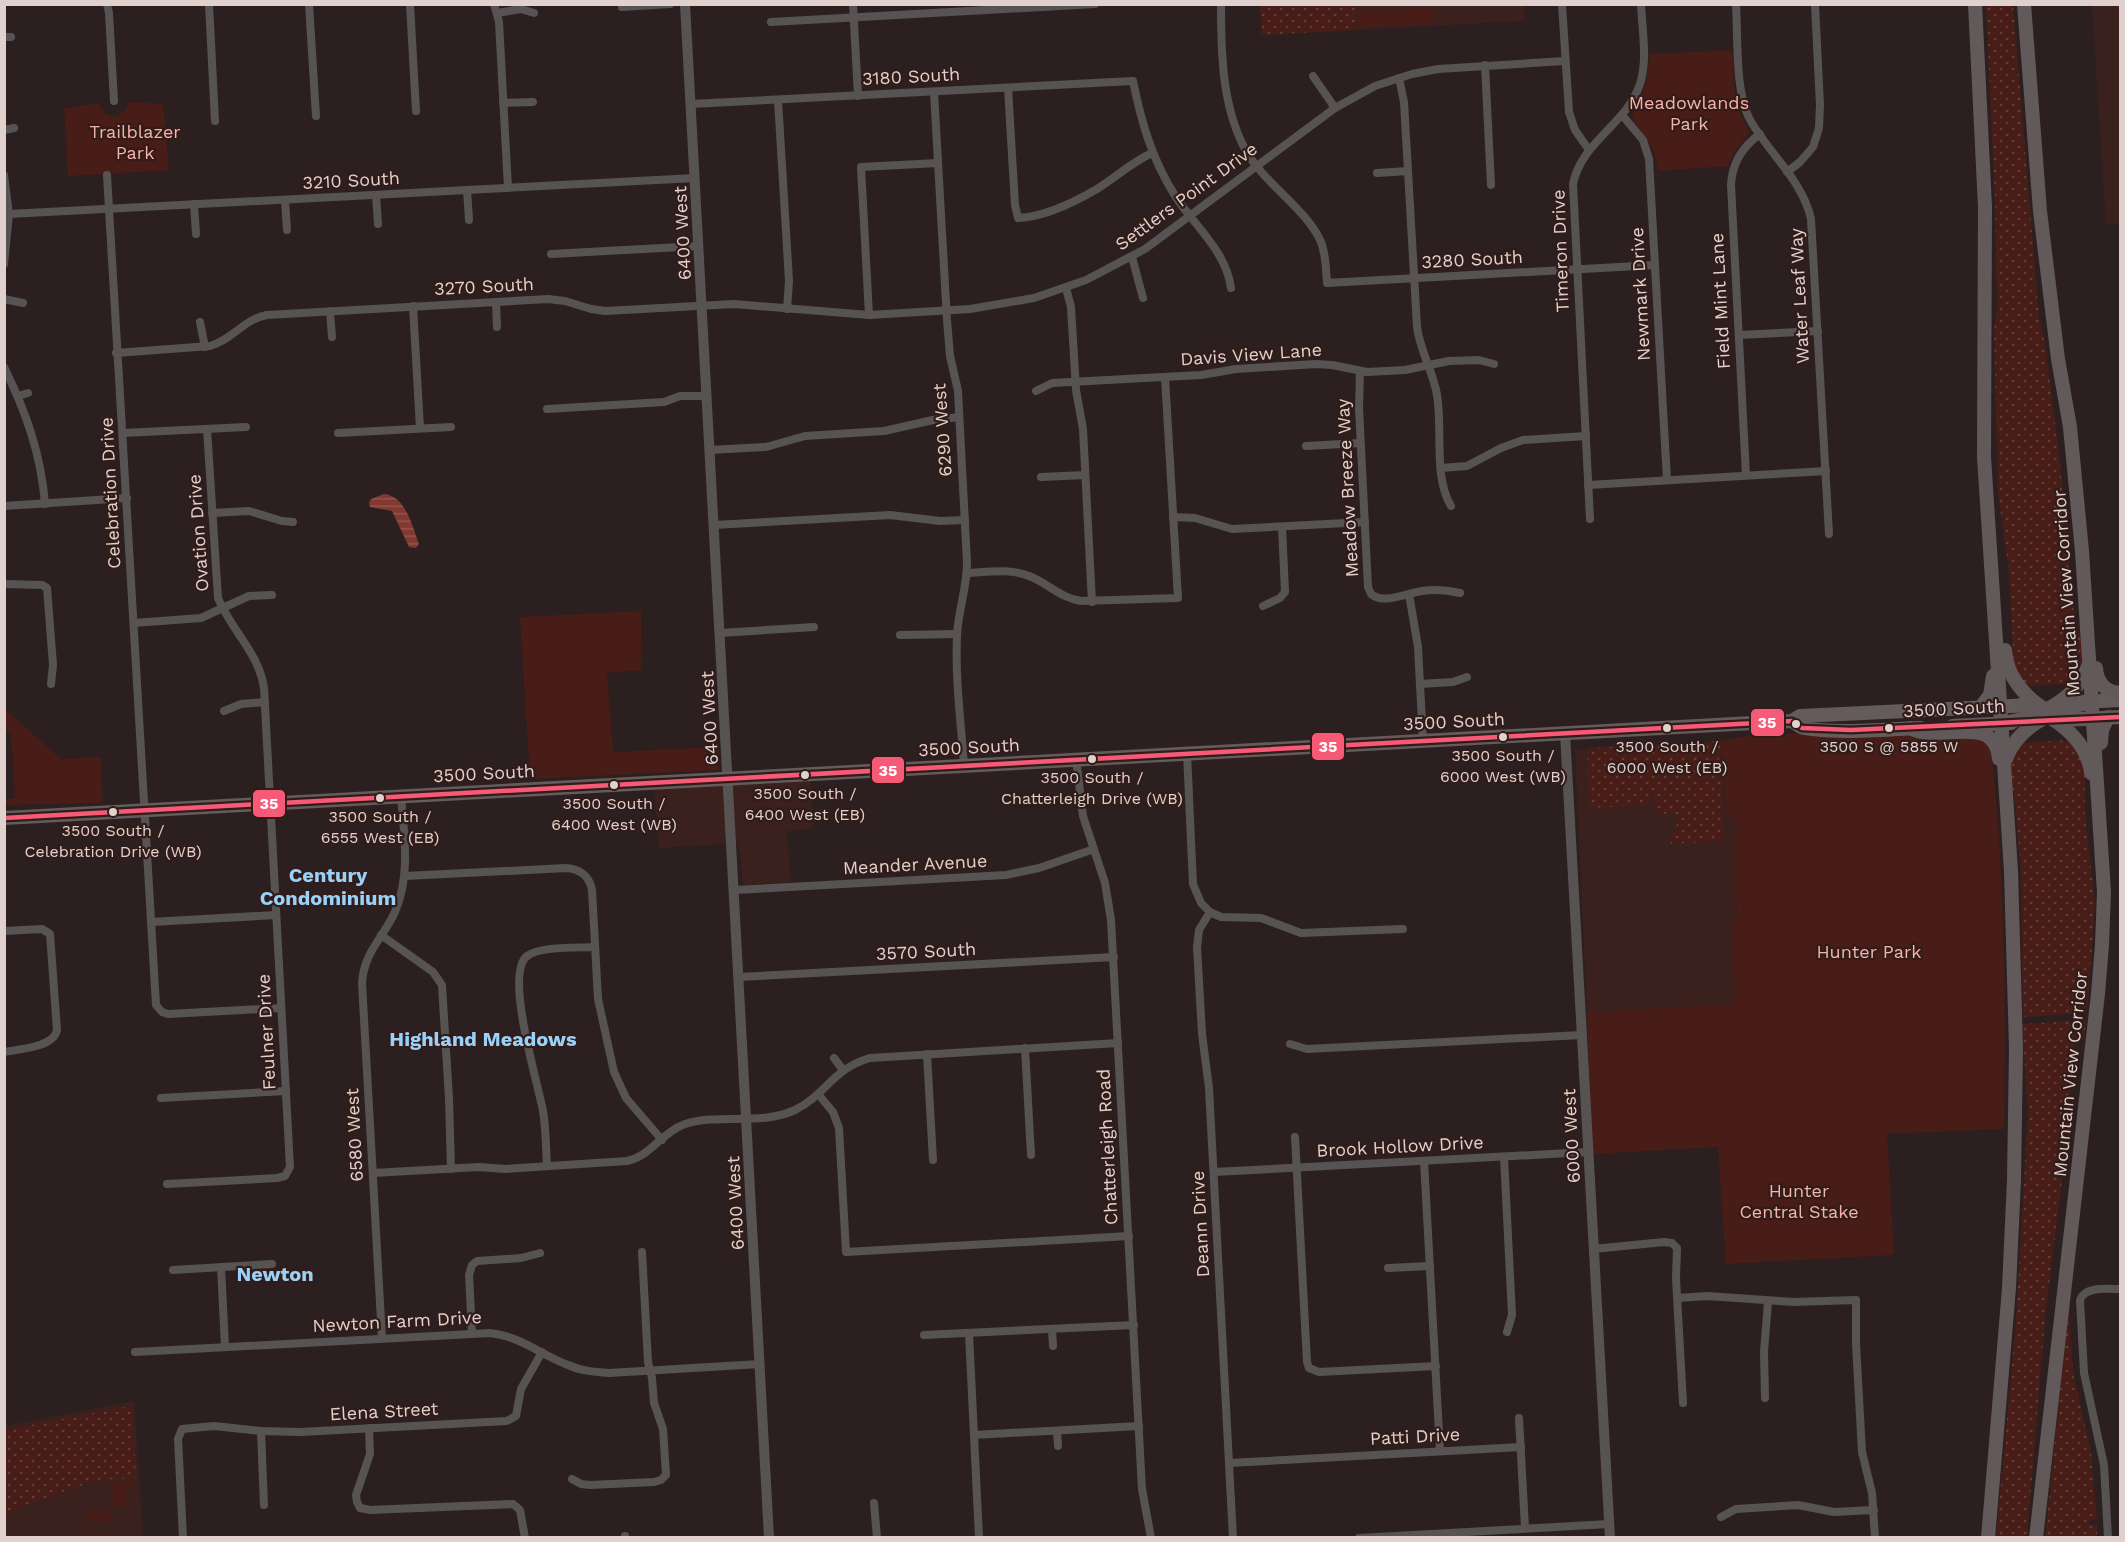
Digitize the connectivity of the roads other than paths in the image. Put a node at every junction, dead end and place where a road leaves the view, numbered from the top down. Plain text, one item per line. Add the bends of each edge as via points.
1 (107, 4) edge
2 (209, 4) edge
3 (309, 4) edge
4 (410, 4) edge
5 (670, 4) edge
6 (685, 4) edge
7 (853, 4) edge
8 (1095, 4) edge
9 (1221, 4) edge
10 (1562, 4) edge
11 (1641, 4) edge
12 (1736, 4) edge
13 (1815, 4) edge
14 (1975, 4) edge
15 (2024, 4) edge
16 (622, 7) dead end
17 (496, 9) edge
18 (534, 13) dead end
19 (854, 18) junction
20 (771, 22) dead end
21 (1565, 61) junction
22 (1485, 65) junction
23 (1313, 76) dead end
24 (1399, 78) junction
25 (1008, 88) junction
26 (934, 92) junction
27 (858, 96) junction
28 (778, 100) junction
29 (114, 101) dead end
30 (533, 102) dead end
31 (504, 103) junction
32 (691, 105) junction
33 (1335, 108) junction
34 (416, 111) dead end
35 (1622, 115) junction
36 (316, 116) dead end
37 (215, 122) dead end
38 (14, 128) dead end
39 (4, 130) edge
40 (1760, 134) junction
41 (1589, 150) junction
42 (1152, 153) junction
43 (938, 163) junction
44 (1256, 166) junction
45 (1408, 171) junction
46 (1787, 172) junction
47 (1377, 173) dead end
48 (4, 175) edge
49 (107, 175) dead end
50 (695, 178) junction
51 (1491, 184) dead end
52 (508, 188) junction
53 (467, 190) junction
54 (376, 195) junction
55 (285, 200) junction
56 (194, 204) junction
57 (108, 209) junction
58 (9, 214) junction
59 (1190, 217) junction
60 (469, 219) dead end
61 (378, 224) dead end
62 (287, 230) dead end
63 (196, 234) dead end
64 (699, 246) junction
65 (551, 254) dead end
66 (1132, 257) junction
67 (4, 264) edge
68 (1655, 265) junction
69 (1577, 269) junction
70 (1414, 278) junction
71 (1066, 288) junction
72 (1231, 288) dead end
73 (4, 298) edge
74 (1143, 298) dead end
75 (496, 302) junction
76 (22, 303) dead end
77 (702, 305) junction
78 (413, 306) junction
79 (787, 309) junction
80 (330, 311) junction
81 (946, 311) junction
82 (869, 315) junction
83 (200, 322) dead end
84 (497, 327) dead end
85 (1818, 331) junction
86 (1739, 335) junction
87 (332, 337) dead end
88 (205, 346) junction
89 (116, 353) junction
90 (1494, 364) dead end
91 (1428, 365) junction
92 (4, 367) edge
93 (1360, 372) junction
94 (1165, 376) junction
95 (1075, 381) junction
96 (1036, 392) dead end
97 (28, 393) dead end
98 (18, 396) junction
99 (707, 396) junction
100 (547, 409) dead end
101 (959, 417) junction
102 (246, 427) dead end
103 (452, 427) dead end
104 (420, 428) junction
105 (207, 429) junction
106 (123, 433) junction
107 (338, 433) dead end
108 (1586, 436) junction
109 (1360, 443) junction
110 (1306, 446) dead end
111 (710, 450) junction
112 (1442, 468) junction
113 (1826, 471) junction
114 (1085, 475) junction
115 (1746, 476) junction
116 (1041, 477) dead end
117 (1667, 480) junction
118 (1588, 485) junction
119 (1986, 497) junction
120 (127, 498) junction
121 (45, 504) junction
122 (4, 506) edge
123 (1451, 506) dead end
124 (212, 513) junction
125 (1173, 517) junction
126 (1590, 519) dead end
127 (964, 520) junction
128 (293, 522) dead end
129 (1365, 522) junction
130 (714, 525) junction
131 (1282, 527) junction
132 (1989, 533) junction
133 (1829, 534) dead end
134 (2082, 550) junction
135 (967, 573) junction
136 (4, 584) edge
137 (1460, 593) dead end
138 (1409, 594) junction
139 (272, 595) dead end
140 (1092, 602) junction
141 (1263, 606) dead end
142 (222, 609) junction
143 (134, 623) junction
144 (814, 627) dead end
145 (720, 633) junction
146 (957, 634) junction
147 (900, 635) dead end
148 (2090, 661) junction
149 (1467, 677) dead end
150 (51, 684) dead end
151 (1420, 684) junction
152 (2121, 693) edge
153 (2121, 700) edge
154 (265, 702) junction
155 (2092, 702) junction
156 (2021, 705) joint
157 (2001, 706) junction
158 (1981, 707) junction
159 (224, 711) dead end
160 (2047, 713) junction
161 (2114, 717) edge
162 (2093, 718) junction
163 (1792, 721) junction
164 (2002, 723) junction
165 (1910, 728) junction
166 (1565, 733) junction
167 (1423, 741) junction
168 (1187, 753) junction
169 (1076, 759) junction
170 (2005, 764) junction
171 (964, 765) junction
172 (728, 778) junction
173 (401, 796) junction
174 (270, 803) junction
175 (144, 810) junction
176 (4, 818) edge
177 (1094, 849) junction
178 (2103, 863) junction
179 (2011, 871) junction
180 (405, 876) junction
181 (735, 890) junction
182 (2104, 892) junction
183 (1210, 912) junction
184 (276, 915) junction
185 (151, 922) junction
186 (1403, 929) dead end
187 (4, 932) edge
188 (381, 935) junction
189 (595, 947) junction
190 (1114, 957) junction
191 (739, 978) junction
192 (281, 1008) junction
193 (1582, 1035) junction
194 (1118, 1043) junction
195 (1290, 1044) dead end
196 (1025, 1048) junction
197 (4, 1052) edge
198 (927, 1054) junction
199 (834, 1058) dead end
200 (843, 1070) junction
201 (286, 1091) junction
202 (818, 1094) junction
203 (161, 1098) dead end
204 (747, 1119) junction
205 (1295, 1137) dead end
206 (662, 1140) junction
207 (1588, 1152) junction
208 (1031, 1155) dead end
209 (1504, 1157) junction
210 (933, 1160) dead end
211 (1424, 1161) junction
212 (548, 1166) junction
213 (1297, 1168) junction
214 (451, 1169) junction
215 (1214, 1172) junction
216 (373, 1173) junction
217 (167, 1184) dead end
218 (1129, 1236) junction
219 (1593, 1249) junction
220 (642, 1252) dead end
221 (540, 1253) dead end
222 (272, 1264) dead end
223 (1430, 1266) junction
224 (221, 1267) junction
225 (1389, 1268) dead end
226 (173, 1270) dead end
227 (2121, 1289) edge
228 (1677, 1298) junction
229 (1768, 1302) junction
230 (1134, 1325) junction
231 (1052, 1330) junction
232 (1507, 1332) dead end
233 (472, 1333) junction
234 (969, 1333) junction
235 (924, 1335) dead end
236 (382, 1338) junction
237 (1053, 1346) dead end
238 (225, 1347) junction
239 (135, 1352) dead end
240 (542, 1352) junction
241 (760, 1364) junction
242 (1436, 1366) junction
243 (650, 1370) junction
244 (1766, 1398) dead end
245 (1683, 1403) dead end
246 (1519, 1418) dead end
247 (1139, 1426) junction
248 (369, 1428) junction
249 (261, 1431) junction
250 (1057, 1431) junction
251 (974, 1435) junction
252 (1058, 1446) dead end
253 (1521, 1447) junction
254 (1440, 1451) junction
255 (1229, 1463) junction
256 (572, 1479) dead end
257 (874, 1503) dead end
258 (264, 1505) dead end
259 (1874, 1510) junction
260 (1720, 1517) dead end
261 (1609, 1524) junction
262 (1525, 1528) junction
263 (183, 1538) edge
264 (525, 1538) edge
265 (769, 1538) edge
266 (877, 1538) edge
267 (979, 1538) edge
268 (1151, 1538) edge
269 (1233, 1538) edge
270 (1359, 1538) edge
271 (1610, 1538) edge
272 (1875, 1538) edge
273 (1988, 1538) edge
274 (2036, 1538) edge
275 (2108, 1538) edge

1 - 29 street
2 - 37 street
3 - 36 street
4 - 34 street
5 - 16 street
6 - 32 street, 6400 West
7 - 19 street
8 - 19 street
9 - 44 street via 1228,103 1245,150
10 - 21 street
11 - 35 street, Timeron Drive via 1643,69 1635,97
12 - 40 street, Water Leaf Way via 1742,98
13 - 46 street via 1820,128 1813,147
14 - 119 highway via 1985,207
15 - 134 highway, Mountain View Corridor via 2040,212
17 - 18 street
17 - 31 street
19 - 20 street
19 - 27 street
21 - 22 street, Settlers Point Drive
21 - 41 street via 1571,123
22 - 24 street, Settlers Point Drive via 1438,69
22 - 51 street
23 - 33 street
24 - 33 street, Settlers Point Drive
24 - 45 street
25 - 26 street, 3180 South
25 - 42 street, 3180 South via 1133,81
25 - 42 street via 1018,219 1032,218 1082,197
26 - 27 street, 3180 South
26 - 43 street, 6290 West
27 - 28 street, 3180 South
28 - 32 street, 3180 South
28 - 79 street via 789,281
30 - 31 street
31 - 52 street
32 - 50 street, 6400 West
33 - 44 street, Settlers Point Drive
35 - 41 street, Timeron Drive
35 - 68 street, Newmark Drive via 1643,140 1649,159
38 - 39 street
40 - 46 street, Water Leaf Way
40 - 86 street, Field Mint Lane via 1739,154 1731,178
41 - 69 street, Timeron Drive via 1573,184
42 - 59 street
43 - 81 street, 6290 West
43 - 82 street via 861,167
44 - 59 street, Settlers Point Drive
44 - 70 street, 3280 South via 1317,235 1325,255 1327,283
45 - 47 street
45 - 70 street
46 - 85 street, Water Leaf Way via 1803,195 1811,219
48 - 58 street
49 - 57 street, Celebration Drive
50 - 52 street, 3210 South
50 - 64 street, 6400 West
52 - 53 street, 3210 South
53 - 54 street, 3210 South
53 - 60 street
54 - 55 street, 3210 South
54 - 61 street
55 - 56 street, 3210 South
55 - 62 street
56 - 57 street, 3210 South
56 - 63 street
57 - 58 street, 3210 South
57 - 89 street, Celebration Drive
58 - 67 street
59 - 66 street, Settlers Point Drive
59 - 72 street via 1224,261
64 - 65 street
64 - 77 street, 6400 West
66 - 71 street, Settlers Point Drive
66 - 74 street
68 - 69 street, 3280 South
68 - 117 street, Newmark Drive
69 - 70 street, 3280 South
69 - 108 street, Timeron Drive
70 - 91 street via 1418,334
71 - 81 street, Settlers Point Drive via 1009,303
71 - 95 street via 1071,306
73 - 76 street
75 - 77 street, 3270 South via 554,299 605,311
75 - 78 street, 3270 South
75 - 84 street
77 - 79 street, Settlers Point Drive
77 - 99 street, 6400 West
78 - 80 street, 3270 South
78 - 104 street
79 - 82 street, Settlers Point Drive
80 - 87 street
80 - 88 street, 3270 South via 267,315 251,320 223,341
81 - 82 street, Settlers Point Drive
81 - 101 street, 6290 West
83 - 88 street
85 - 86 street
85 - 113 street, Water Leaf Way
86 - 115 street, Field Mint Lane
88 - 89 street
89 - 106 street, Celebration Drive
90 - 91 street, Davis View Lane via 1474,360
91 - 93 street, Davis View Lane
91 - 112 street via 1438,400
92 - 98 street
93 - 94 street, Davis View Lane via 1316,364
93 - 109 street, Meadow Breeze Way
94 - 95 street, Davis View Lane
94 - 125 street
95 - 96 street, Davis View Lane via 1048,384
95 - 114 street
97 - 98 street
98 - 121 street via 36,443
99 - 100 street
99 - 111 street, 6400 West
101 - 111 street via 884,430 817,434 766,447
101 - 127 street, 6290 West
102 - 105 street
103 - 104 street
104 - 107 street
105 - 106 street
105 - 124 street, Ovation Drive
106 - 120 street, Celebration Drive
108 - 112 street via 1523,441 1467,466
108 - 118 street, Timeron Drive
109 - 110 street
109 - 129 street, Meadow Breeze Way
111 - 130 street, 6400 West
112 - 123 street via 1443,492
113 - 115 street
113 - 133 street, Water Leaf Way
114 - 116 street
114 - 140 street
115 - 117 street
117 - 118 street
118 - 126 street, Timeron Drive
119 - 132 highway
119 - 158 highway via 1984,539 1994,680
120 - 121 street
120 - 143 street, Celebration Drive
121 - 122 street
124 - 128 street via 249,511
124 - 142 street, Ovation Drive via 216,585
125 - 131 street via 1232,530
125 - 140 street via 1178,598
127 - 130 street via 890,515
127 - 135 street, 6290 West
129 - 131 street
129 - 138 street, Meadow Breeze Way via 1371,594 1379,598
130 - 145 street, 6400 West
131 - 141 street via 1285,592
132 - 157 highway
132 - 160 highway via 1998,557 2007,664 2021,689
134 - 148 highway, Mountain View Corridor
134 - 152 highway via 2090,579 2097,678 2107,689
135 - 140 street via 1019,573 1070,599
135 - 146 street, 6290 West
136 - 150 street via 40,584 47,588
137 - 138 street via 1442,590
138 - 151 street via 1418,641
139 - 142 street via 249,596
142 - 143 street via 195,619
142 - 154 street, Ovation Drive via 258,666
143 - 175 street, Celebration Drive
144 - 145 street
145 - 172 street, 6400 West
146 - 147 street
146 - 171 street, 6290 West
148 - 155 highway, Mountain View Corridor
148 - 160 highway via 2078,685
149 - 151 street
151 - 167 street
153 - 155 main road
154 - 159 street via 241,704
154 - 174 street, Ovation Drive
155 - 160 highway
155 - 162 highway, Mountain View Corridor
156 - 157 main road, 3500 South
156 - 160 highway
157 - 158 main road, 3500 South
157 - 164 highway
158 - 163 main road, 3500 South via 1800,716
160 - 162 main road via 2074,719
160 - 164 highway
160 - 170 highway via 2015,742
160 - 178 highway via 2076,739 2088,758 2096,843
161 - 162 main road
161 - 182 highway via 2102,730 2101,740 2108,859
162 - 178 highway, Mountain View Corridor
163 - 165 main road, 3500 South via 1802,728
163 - 166 main road, 3500 South
164 - 165 main road, 3500 South
164 - 170 highway
165 - 179 highway via 1929,734 1980,732 1993,740 1998,750
166 - 167 main road, 3500 South
166 - 193 street, 6000 West
167 - 168 main road, 3500 South
168 - 169 main road, 3500 South
168 - 183 street via 1193,884 1198,899
169 - 171 main road, 3500 South
169 - 177 street, Chatterleigh Road via 1081,805
170 - 179 highway
171 - 172 main road, 3500 South
172 - 173 main road, 3500 South
172 - 181 street, 6400 West
173 - 174 main road, 3500 South
173 - 180 street, 6580 West
174 - 175 main road, 3500 South
174 - 184 street, Feulner Drive
175 - 176 main road, 3500 South
175 - 185 street, Celebration Drive
177 - 181 street, Meander Avenue via 1006,875
177 - 190 street, Chatterleigh Road via 1107,893
178 - 182 highway, Mountain View Corridor
179 - 273 highway via 2016,1049 2014,1180
180 - 188 street, 6580 West via 394,913
180 - 189 street via 566,868 581,872 591,886
181 - 191 street, 6400 West
182 - 274 highway, Mountain View Corridor via 2098,994
183 - 186 street via 1226,918 1262,918 1301,933
183 - 215 street, Deann Drive via 1199,930 1197,947
184 - 185 street
184 - 192 street, Feulner Drive
185 - 192 street, Celebration Drive via 155,1001 162,1012
187 - 197 street via 42,929 50,934 57,1030 50,1042
188 - 214 street via 433,972 442,985
188 - 216 street, 6580 West via 369,953 362,983
189 - 206 street via 599,1006 614,1071 633,1107
189 - 212 street via 538,951 521,962 521,1011 543,1110
190 - 191 street, 3570 South
190 - 194 street, Chatterleigh Road
191 - 204 street, 6400 West
192 - 201 street, Feulner Drive
193 - 195 street via 1307,1049
193 - 207 street, 6000 West
194 - 196 street
194 - 218 street, Chatterleigh Road
196 - 198 street
196 - 208 street
198 - 200 street via 876,1057
198 - 210 street
199 - 200 street
200 - 202 street
201 - 203 street
201 - 217 street, Feulner Drive via 288,1174 277,1178
202 - 204 street via 790,1112
202 - 218 street via 833,1112 839,1128 846,1252
204 - 206 street via 693,1122 678,1127
204 - 241 street, 6400 West
205 - 213 street
206 - 212 street via 632,1160
207 - 209 street, Brook Hollow Drive
207 - 219 street, 6000 West
209 - 211 street, Brook Hollow Drive
209 - 232 street via 1512,1311
211 - 213 street, Brook Hollow Drive
211 - 223 street
212 - 214 street
213 - 215 street, Brook Hollow Drive
213 - 242 street via 1307,1362 1311,1370
214 - 216 street
215 - 255 street, Deann Drive
216 - 236 street, 6580 West
218 - 230 street, Chatterleigh Road
219 - 228 street via 1670,1242 1678,1250
219 - 261 street, 6000 West
220 - 243 street
221 - 233 street via 472,1265
222 - 224 street
223 - 225 street
223 - 242 street
224 - 226 street
224 - 238 street
227 - 275 street via 2092,1290 2082,1294 2080,1304 2084,1373 2104,1465
228 - 229 street via 1707,1296
228 - 245 street
229 - 244 street
229 - 259 street via 1856,1300 1862,1452
230 - 231 street
230 - 247 street, Chatterleigh Road
231 - 234 street
231 - 237 street
233 - 236 street, Newton Farm Drive
233 - 240 street, Newton Farm Drive via 504,1335
234 - 235 street
234 - 251 street
236 - 238 street, Newton Farm Drive
238 - 239 street, Newton Farm Drive
240 - 243 street, Newton Farm Drive via 568,1366 592,1372
240 - 248 street, Elena Street via 521,1389 517,1414 512,1419
241 - 243 street, Newton Farm Drive
241 - 265 street, 6400 West
242 - 254 street
243 - 256 street via 663,1432 667,1468 664,1477 654,1482 590,1485
246 - 253 street
247 - 250 street
247 - 268 street, Chatterleigh Road via 1142,1490
248 - 249 street, Elena Street
248 - 264 street via 370,1454 356,1496 363,1509 516,1504
249 - 258 street
249 - 263 street, Elena Street via 190,1426 179,1433
250 - 251 street
250 - 252 street
251 - 267 street
253 - 254 street, Patti Drive
253 - 262 street
254 - 255 street, Patti Drive
255 - 269 street, Deann Drive
257 - 266 street
259 - 260 street via 1831,1512 1798,1505 1736,1509
259 - 272 street
261 - 262 street
261 - 271 street, 6000 West
262 - 270 street

